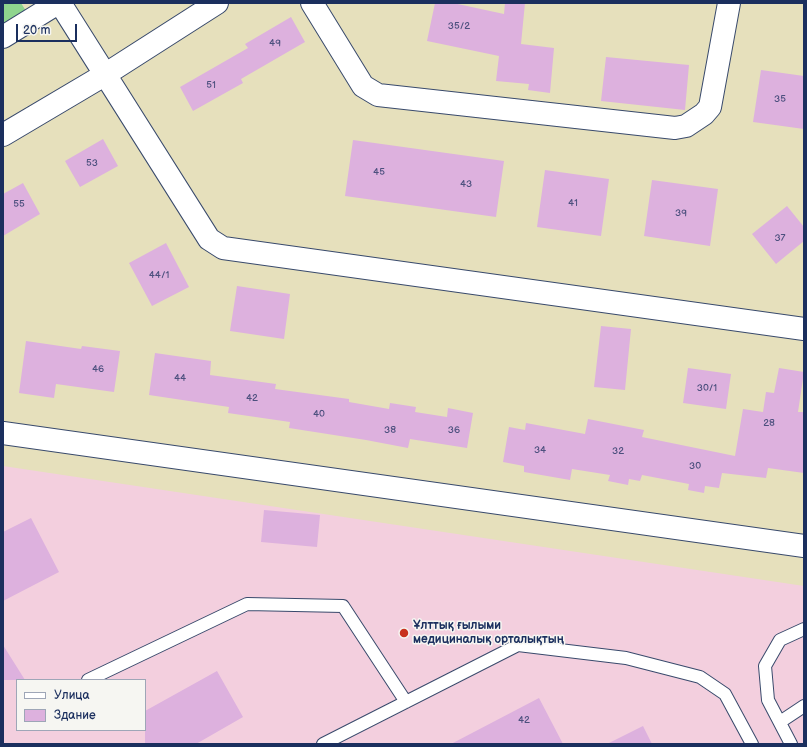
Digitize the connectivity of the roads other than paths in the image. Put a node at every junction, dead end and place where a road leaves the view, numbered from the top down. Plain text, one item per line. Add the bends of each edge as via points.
1 (59, 3) edge
2 (218, 3) edge
3 (312, 3) edge
4 (729, 3) edge
5 (3, 37) edge
6 (106, 74) junction
7 (3, 135) edge
8 (804, 329) edge
9 (3, 433) edge
10 (804, 546) edge
11 (804, 629) edge
12 (90, 679) edge
13 (406, 702) junction
14 (804, 706) edge
15 (780, 722) junction
16 (323, 744) edge
17 (752, 744) edge
18 (791, 744) edge

1 - 5 street
1 - 6 street
2 - 6 street
3 - 4 street via 363,86 378,95 675,128 686,126 710,107
6 - 7 street
6 - 8 street via 209,239 223,248
9 - 10 street
11 - 15 lane via 780,640 766,666 768,700
12 - 13 lane via 247,604 342,606
13 - 16 lane
13 - 17 lane via 518,645 603,655 626,658 700,677 725,694
14 - 15 lane
15 - 18 lane

